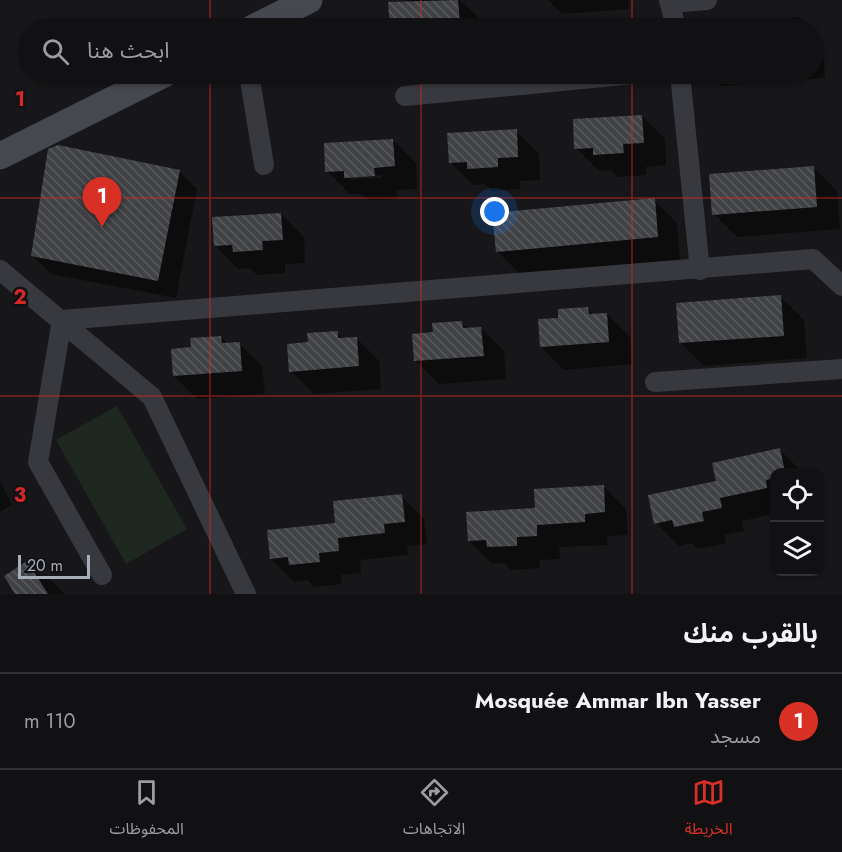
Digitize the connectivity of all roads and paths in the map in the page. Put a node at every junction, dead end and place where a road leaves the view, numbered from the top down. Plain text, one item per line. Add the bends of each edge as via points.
1 (309, 0) edge
2 (707, 0) edge
3 (669, 2) edge
4 (273, 18) edge
5 (673, 18) edge
6 (144, 84) edge
7 (251, 84) edge
8 (530, 84) edge
9 (681, 84) edge
10 (405, 96) dead end
11 (0, 156) edge
12 (264, 165) dead end
13 (0, 270) edge
14 (700, 270) junction
15 (842, 286) edge
16 (62, 320) junction
17 (842, 369) edge
18 (655, 382) dead end
19 (102, 575) dead end
20 (241, 592) edge

1 - 4 main road
2 - 3 street
3 - 5 street
6 - 11 main road
7 - 12 street
8 - 10 street
9 - 14 street
13 - 16 street
14 - 15 street via 813,260
14 - 16 street
16 - 19 street via 38,462
16 - 20 street via 153,397
17 - 18 street

